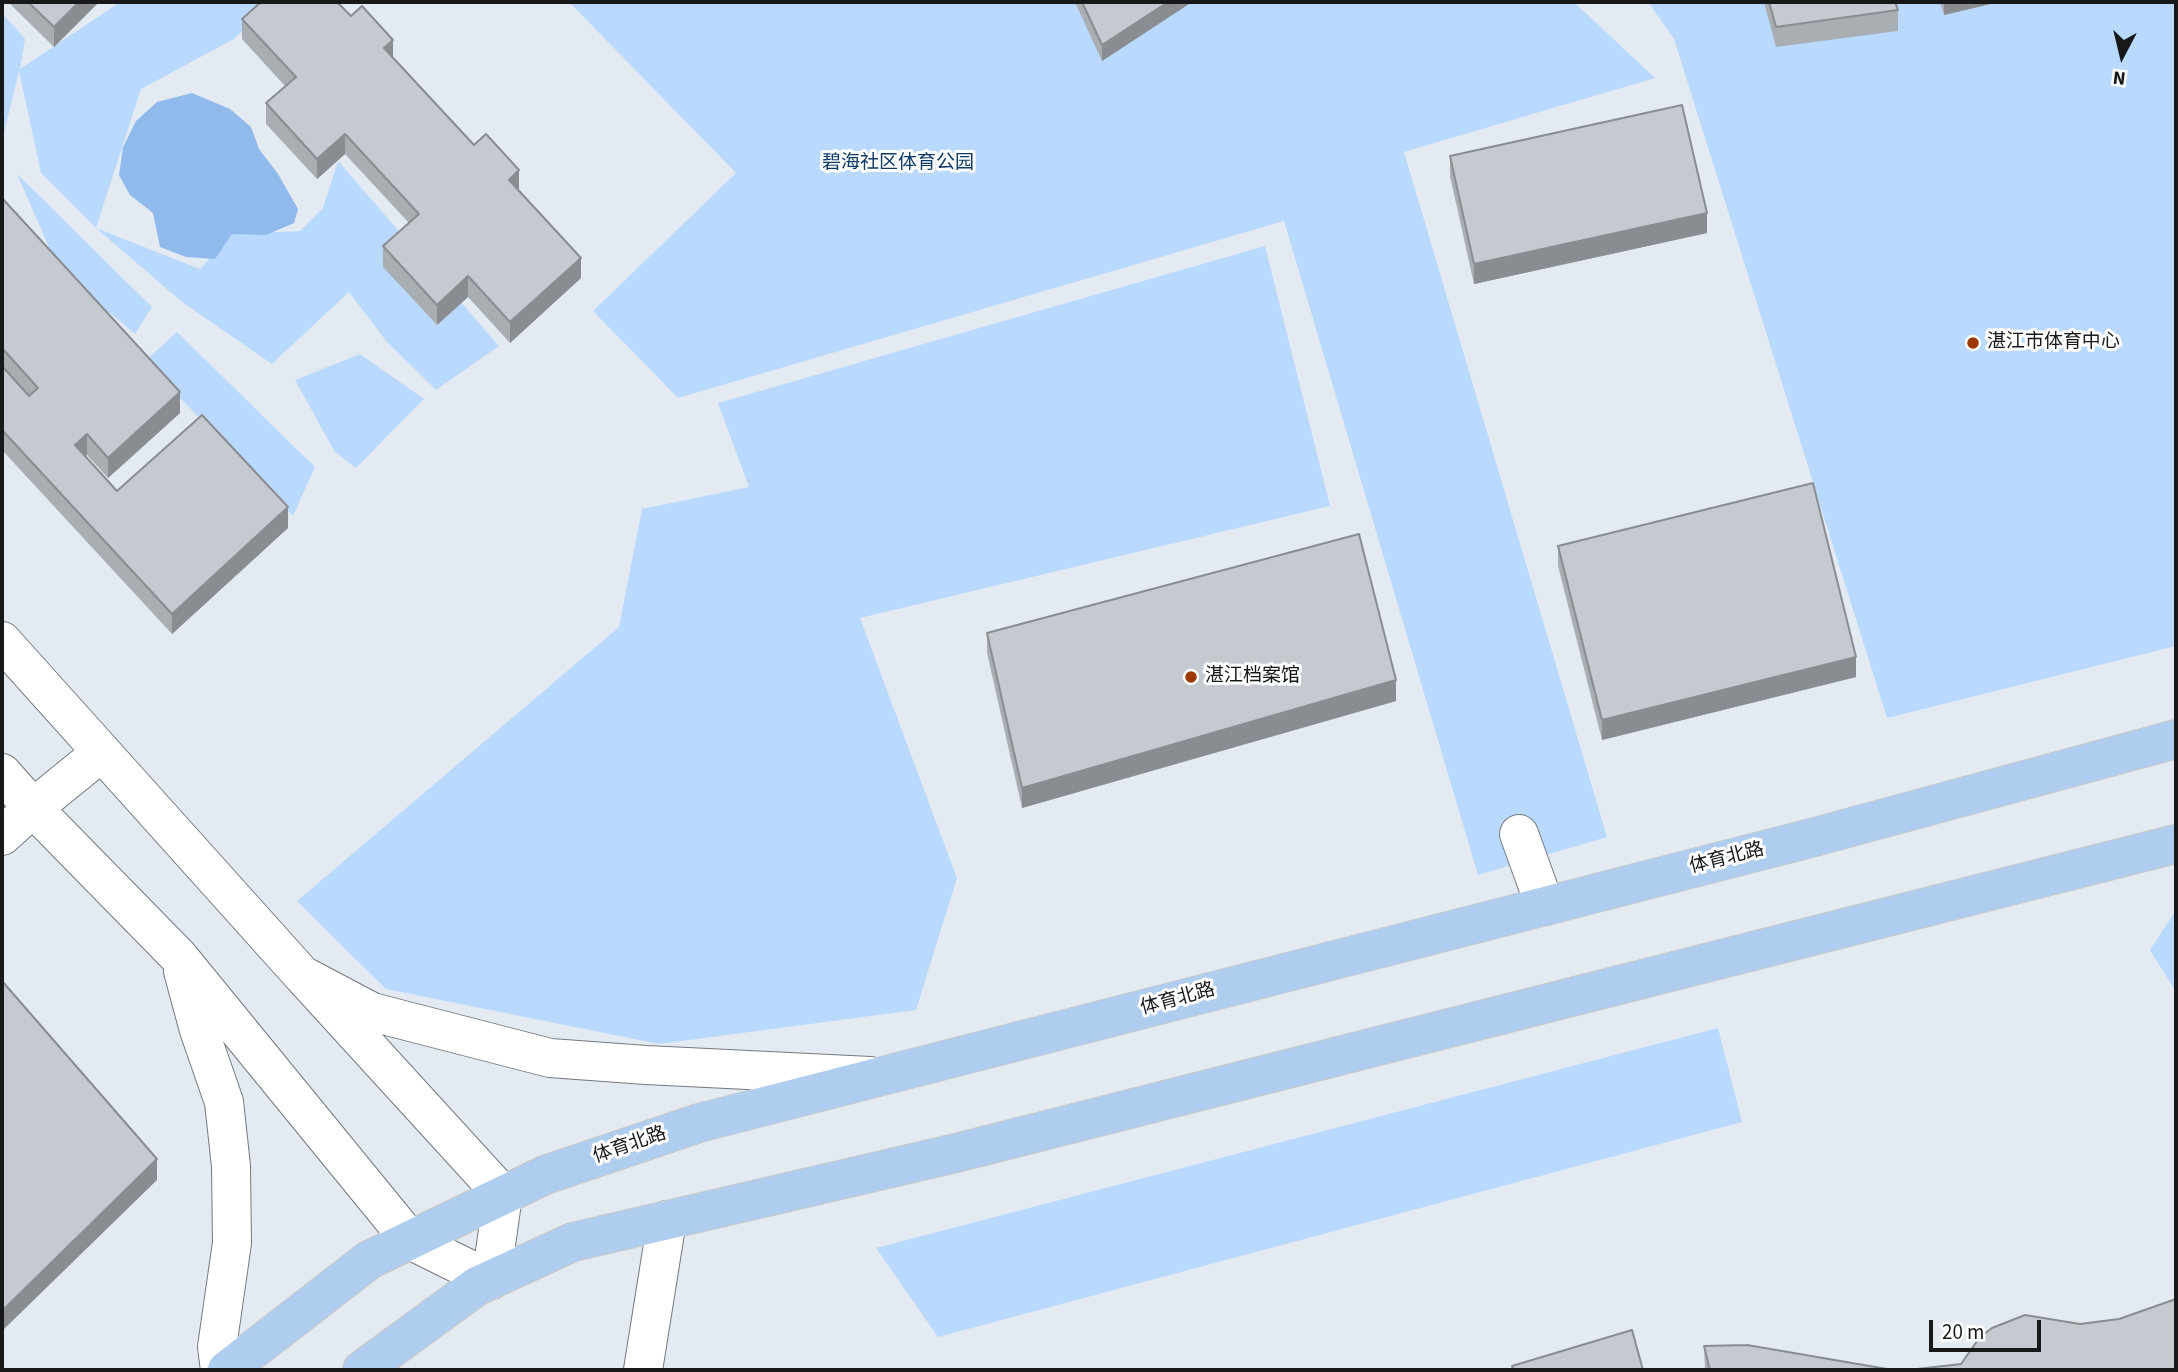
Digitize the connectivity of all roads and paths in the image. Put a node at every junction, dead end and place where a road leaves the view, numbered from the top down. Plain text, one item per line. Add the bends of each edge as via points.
1 (2, 641) edge
2 (2176, 739) edge
3 (102, 751) junction
4 (2, 773) edge
5 (33, 808) junction
6 (1519, 834) dead end
7 (2, 836) edge
8 (2176, 844) edge
9 (1545, 906) junction
10 (178, 956) junction
11 (302, 975) junction
12 (882, 1077) junction
13 (503, 1195) junction
14 (667, 1220) junction
15 (410, 1240) junction
16 (491, 1280) junction
17 (220, 1370) edge
18 (227, 1370) edge
19 (362, 1370) edge
20 (643, 1370) edge

1 - 3 street
2 - 9 main road, 体育北路
3 - 5 street
3 - 11 street
4 - 5 street
5 - 7 street
5 - 10 street
6 - 9 street
8 - 14 main road via 970,1149
9 - 12 main road, 体育北路
10 - 15 street
10 - 17 street via 224,1102 231,1166 232,1243 218,1346
11 - 12 street via 372,1012 550,1058
11 - 13 street
12 - 13 main road, 体育北路 via 699,1123 545,1175
13 - 15 main road, 体育北路
13 - 16 street
14 - 16 main road via 573,1242
14 - 20 street
15 - 16 street
15 - 18 main road, 体育北路 via 369,1260
16 - 19 main road

